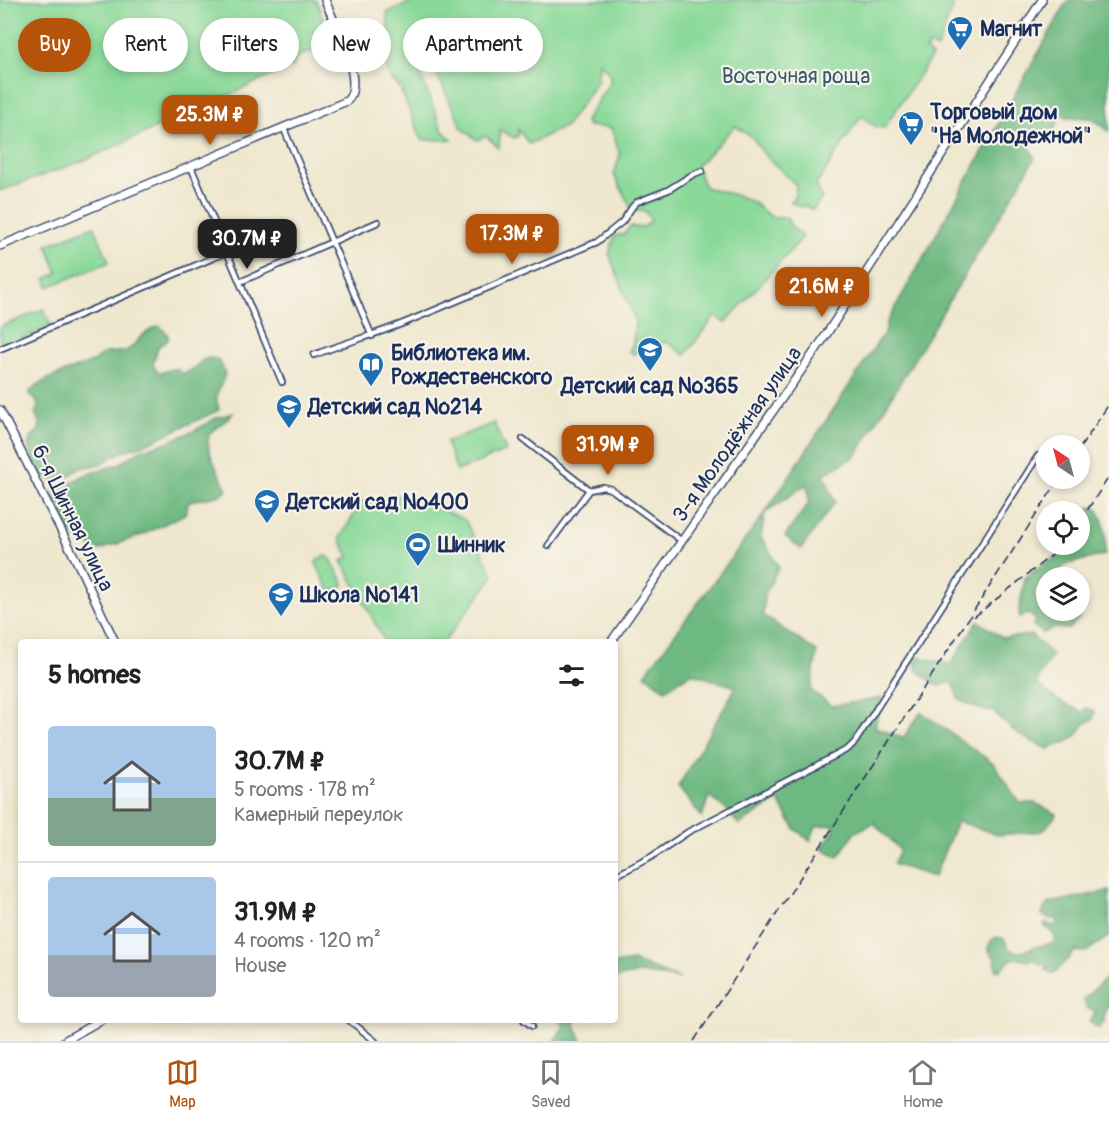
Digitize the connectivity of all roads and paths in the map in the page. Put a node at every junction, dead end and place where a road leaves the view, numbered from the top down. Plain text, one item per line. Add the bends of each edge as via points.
1 (325, 0) edge
2 (1042, 0) edge
3 (284, 129) junction
4 (191, 167) junction
5 (702, 171) dead end
6 (378, 222) dead end
7 (332, 242) junction
8 (0, 246) edge
9 (227, 252) junction
10 (240, 282) junction
11 (373, 337) junction
12 (0, 349) edge
13 (314, 355) dead end
14 (282, 382) dead end
15 (0, 410) edge
16 (523, 439) dead end
17 (1036, 459) edge
18 (589, 490) junction
19 (682, 541) junction
20 (548, 546) dead end
21 (113, 639) edge
22 (613, 639) edge
23 (618, 874) edge
24 (96, 1023) edge
25 (353, 1023) edge
26 (528, 1023) edge
27 (532, 1026) dead end
28 (64, 1041) edge
29 (375, 1041) edge

1 - 3 main road via 353,72 352,96
2 - 19 main road, 3-я Молодёжная улица via 822,341
3 - 4 main road
3 - 7 street
4 - 8 main road
4 - 9 street
5 - 11 street via 638,202 622,222 597,242
6 - 7 street
7 - 10 street
7 - 11 street
9 - 10 street
9 - 12 street
10 - 14 street
11 - 13 street
15 - 21 main road, 6-я Шинная улица
16 - 18 street
17 - 23 street via 848,749 688,832
18 - 19 street via 610,489
18 - 20 street
19 - 22 main road, 3-я Молодёжная улица
24 - 28 main road
25 - 29 street
26 - 27 street

